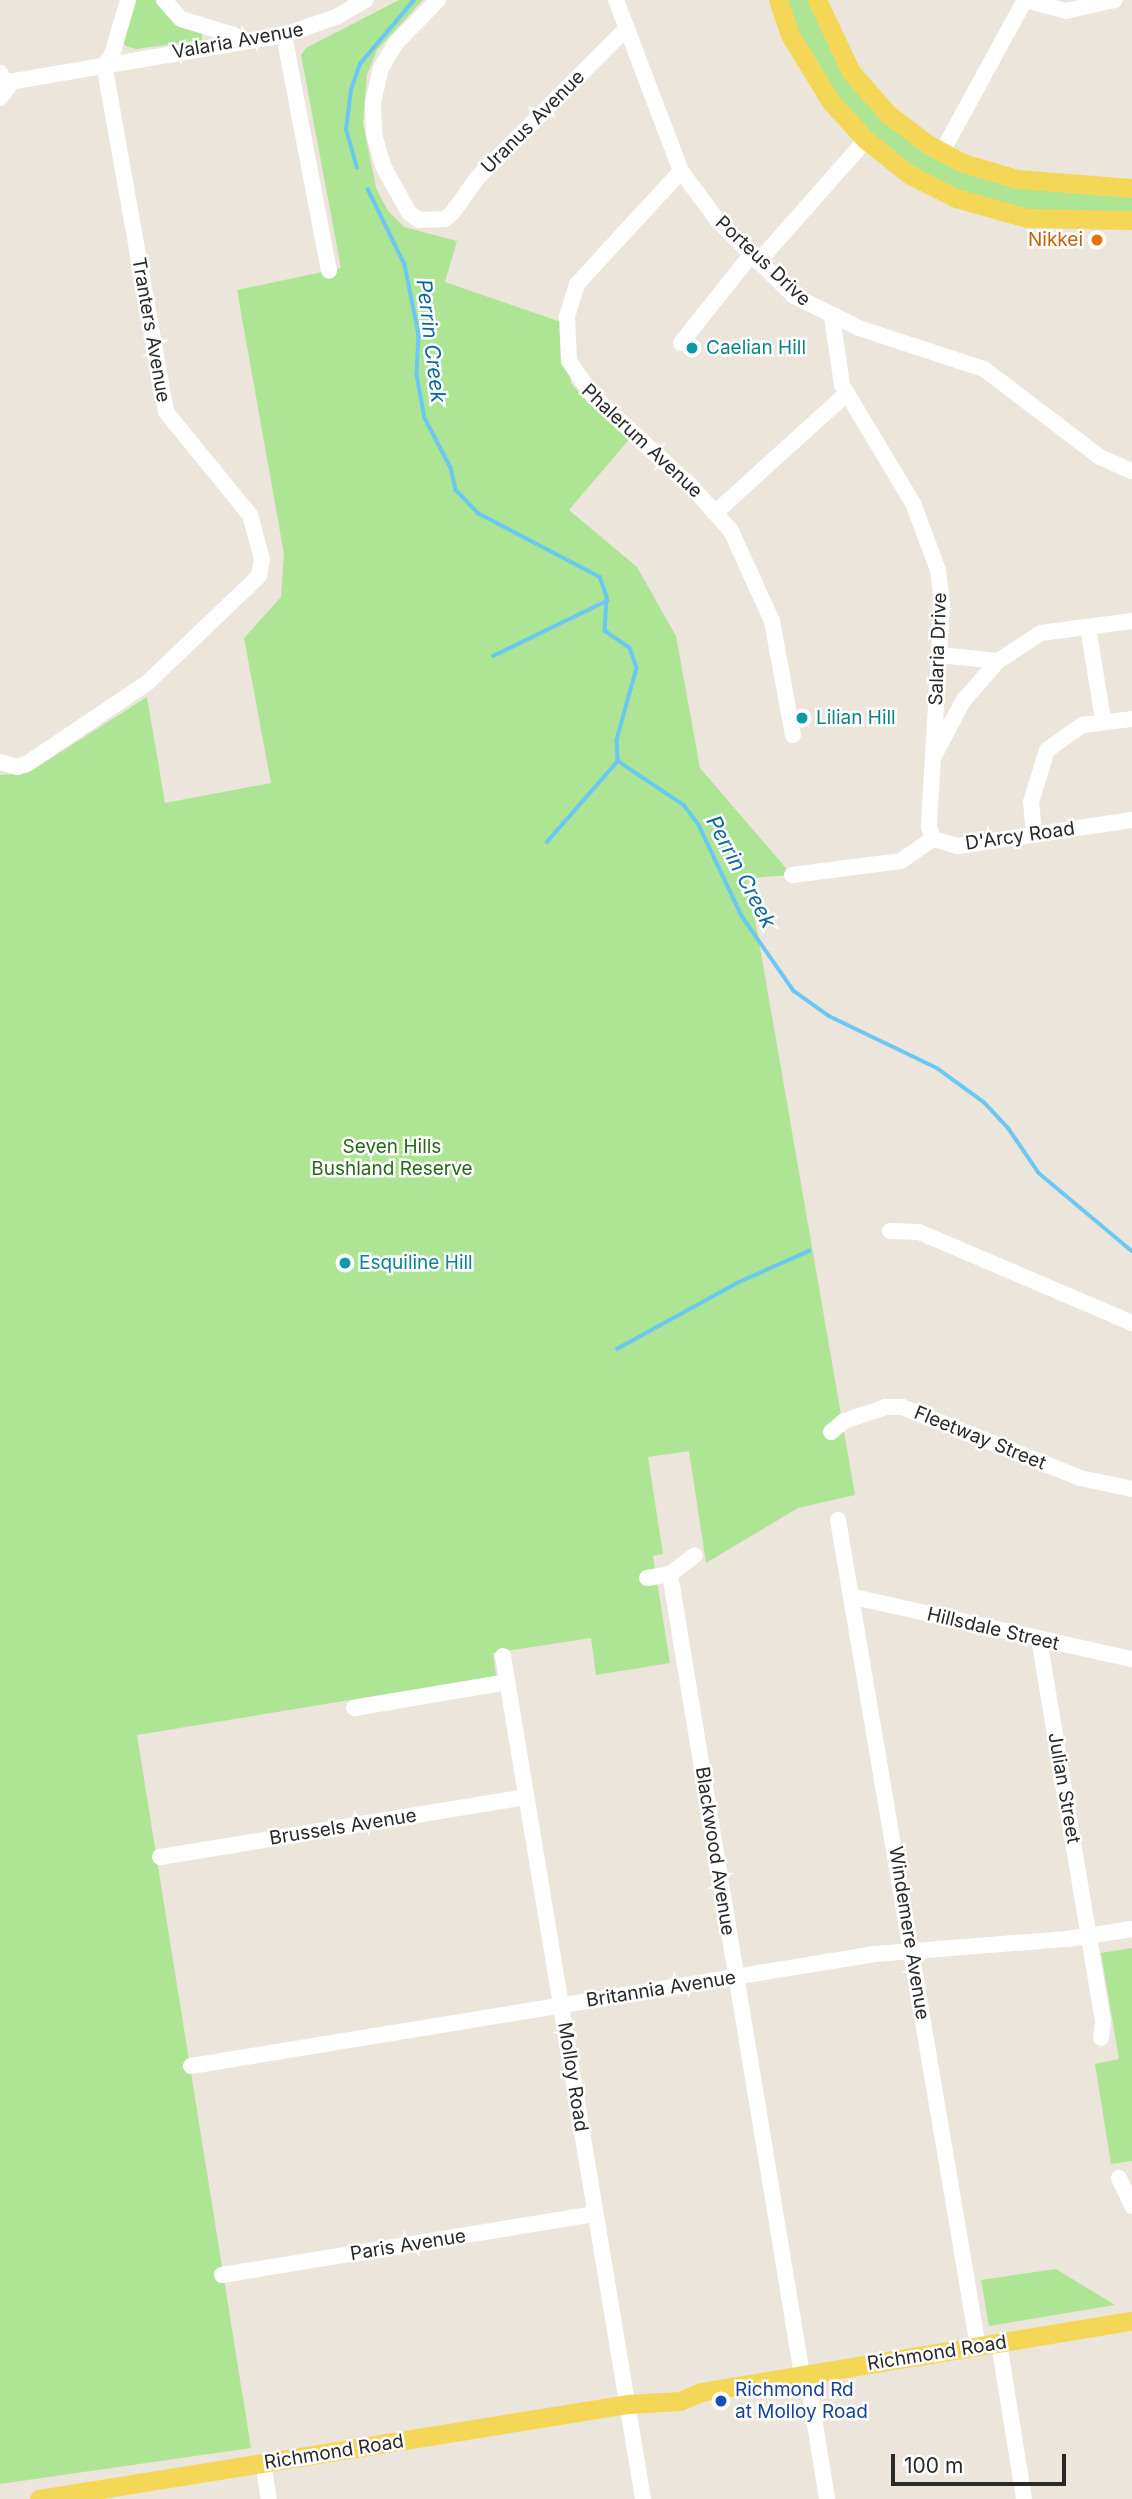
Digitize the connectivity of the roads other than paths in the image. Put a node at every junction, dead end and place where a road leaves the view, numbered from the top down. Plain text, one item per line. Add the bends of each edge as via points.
1 (128, 0) edge
2 (164, 0) edge
3 (366, 0) edge
4 (438, 0) edge
5 (616, 0) edge
6 (778, 0) edge
7 (817, 0) edge
8 (1025, 0) edge
9 (1115, 0) edge
10 (625, 30) junction
11 (284, 35) junction
12 (237, 41) junction
13 (104, 65) junction
14 (5, 78) edge
15 (0, 98) edge
16 (866, 140) junction
17 (942, 152) junction
18 (681, 171) junction
19 (1132, 188) edge
20 (1132, 220) edge
21 (755, 259) junction
22 (329, 271) dead end
23 (832, 317) junction
24 (681, 343) dead end
25 (846, 394) junction
26 (1132, 471) edge
27 (716, 512) junction
28 (1132, 621) edge
29 (1088, 627) junction
30 (940, 655) junction
31 (998, 661) junction
32 (1132, 719) edge
33 (1103, 720) junction
34 (793, 735) dead end
35 (932, 759) junction
36 (0, 762) edge
37 (1132, 820) edge
38 (1034, 835) junction
39 (933, 839) junction
40 (792, 875) dead end
41 (890, 1231) dead end
42 (1132, 1323) edge
43 (831, 1432) dead end
44 (1132, 1489) edge
45 (838, 1520) dead end
46 (695, 1555) dead end
47 (670, 1574) junction
48 (647, 1578) dead end
49 (854, 1598) junction
50 (1039, 1639) junction
51 (503, 1656) dead end
52 (1132, 1660) edge
53 (507, 1682) junction
54 (354, 1708) dead end
55 (526, 1797) junction
56 (160, 1857) dead end
57 (1132, 1929) edge
58 (1089, 1936) junction
59 (912, 1950) junction
60 (736, 1976) junction
61 (562, 2005) junction
62 (1101, 2038) dead end
63 (191, 2066) dead end
64 (1119, 2178) dead end
65 (1132, 2206) edge
66 (594, 2214) junction
67 (222, 2275) dead end
68 (1132, 2321) edge
69 (999, 2343) junction
70 (978, 2347) junction
71 (804, 2375) junction
72 (628, 2404) junction
73 (263, 2463) junction
74 (39, 2499) edge
75 (269, 2499) edge
76 (643, 2499) edge
77 (827, 2499) edge
78 (1024, 2499) edge

1 - 13 street via 112,55
2 - 12 street via 181,19 234,35
3 - 11 street, Valaria Avenue via 326,21
4 - 10 street, Uranus Avenue via 396,43 381,68 373,102 374,134 383,166 409,213 419,220 445,219 478,177
5 - 10 street, Porteus Drive
6 - 16 main road via 790,35 815,78
7 - 17 main road via 836,48 866,91 915,136
8 - 9 street via 1066,11
8 - 17 street
10 - 18 street, Porteus Drive
11 - 12 street, Valaria Avenue
11 - 22 street
12 - 13 street, Valaria Avenue
13 - 14 street, Valaria Avenue
13 - 36 street, Tranters Avenue via 166,412 250,515 261,568 254,586 178,659 17,767
14 - 15 street via 8,91
16 - 20 main road via 910,175 971,203 1037,219
16 - 21 street
17 - 19 main road via 1017,179
18 - 21 street, Porteus Drive via 703,204
18 - 27 street, Phalerum Avenue via 588,267 570,302 565,338 578,380
21 - 23 street, Porteus Drive via 794,296
21 - 24 street
23 - 25 street, Salaria Drive via 838,376
23 - 26 street, Porteus Drive via 984,369 1100,457
25 - 27 street
25 - 30 street, Salaria Drive via 913,503 938,570
27 - 34 street, Phalerum Avenue via 749,564 772,621
28 - 29 street
29 - 31 street via 1033,636
29 - 33 street
30 - 31 street
30 - 35 street, Salaria Drive
31 - 35 street via 963,701
32 - 33 street
33 - 38 street via 1070,730 1047,750 1031,802
35 - 39 street, Salaria Drive via 929,826
37 - 38 street, D'Arcy Road
38 - 39 street, D'Arcy Road via 958,846
39 - 40 street via 901,860
41 - 42 street via 919,1232
43 - 44 street, Fleetway Street via 844,1421 886,1407 902,1407 1080,1478
45 - 49 street, Windemere Avenue
46 - 47 street
47 - 48 street
47 - 60 street, Blackwood Avenue
49 - 50 street, Hillsdale Street
49 - 59 street, Windemere Avenue
50 - 52 street, Hillsdale Street
50 - 58 street, Julian Street
51 - 53 street, Molloy Road
53 - 54 street
53 - 55 street, Molloy Road
55 - 56 street, Brussels Avenue
55 - 61 street, Molloy Road
57 - 58 street, Britannia Avenue
58 - 59 street, Britannia Avenue
58 - 62 street, Julian Street via 1103,2020
59 - 60 street, Britannia Avenue
59 - 70 street, Windemere Avenue
60 - 61 street, Britannia Avenue
60 - 71 street, Blackwood Avenue
61 - 63 street, Britannia Avenue
61 - 66 street, Molloy Road
64 - 65 street
66 - 67 street, Paris Avenue
66 - 72 street, Molloy Road
68 - 69 main road, Richmond Road
69 - 70 main road, Richmond Road
69 - 78 street
70 - 71 main road, Richmond Road
71 - 72 main road, Richmond Road via 701,2392 661,2393
71 - 77 street, Blackwood Avenue
72 - 73 main road, Richmond Road
72 - 76 street, Molloy Road
73 - 74 main road, Richmond Road
73 - 75 street

